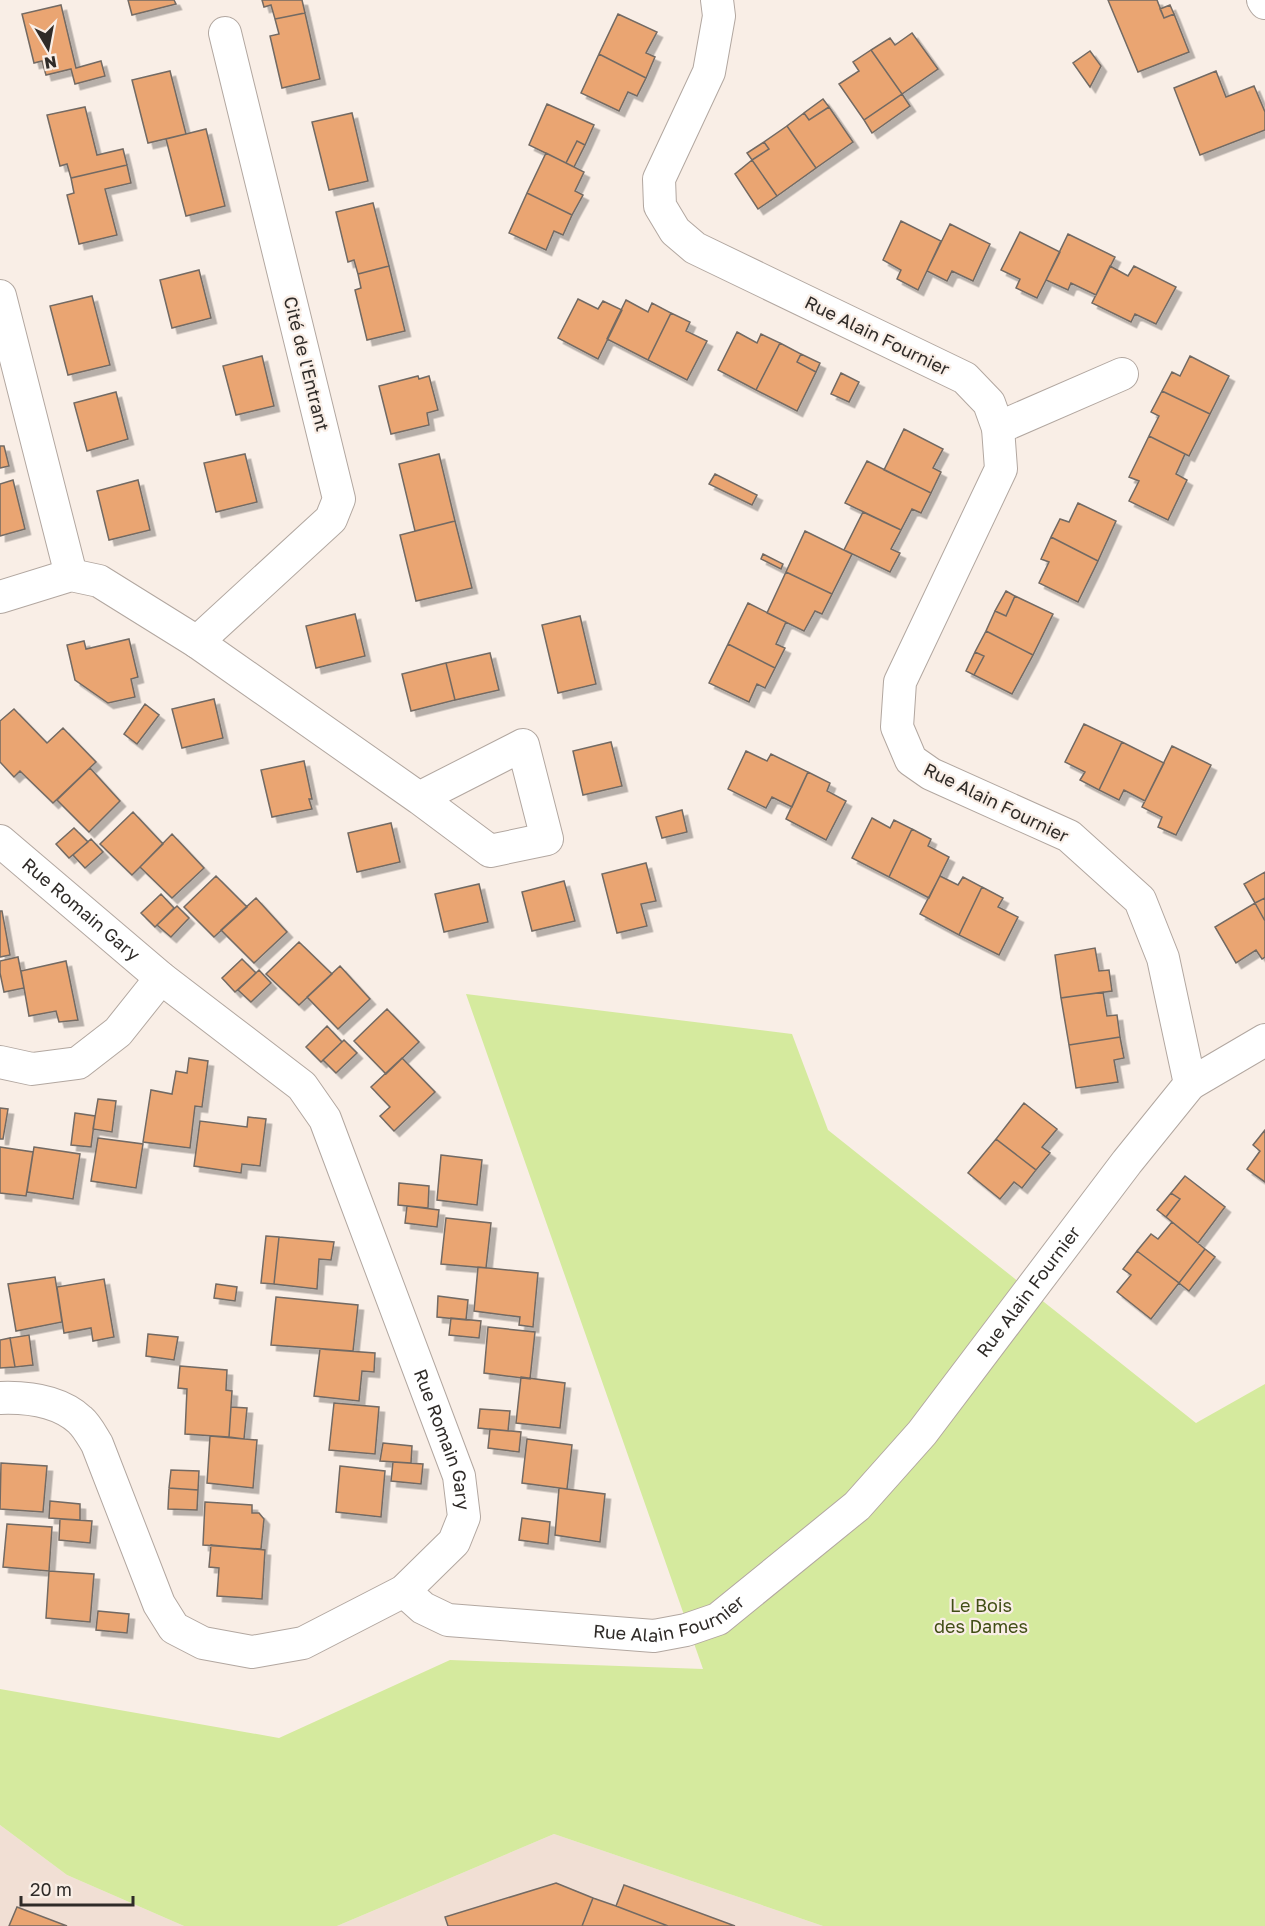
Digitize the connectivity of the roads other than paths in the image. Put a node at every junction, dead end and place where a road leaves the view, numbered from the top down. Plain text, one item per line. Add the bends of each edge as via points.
1 (717, 0) edge
2 (225, 33) dead end
3 (0, 296) edge
4 (1122, 374) dead end
5 (998, 428) junction
6 (71, 575) junction
7 (0, 597) edge
8 (197, 642) junction
9 (419, 798) dead end
10 (0, 842) edge
11 (161, 978) junction
12 (1265, 1040) edge
13 (0, 1062) edge
14 (1190, 1084) junction
15 (0, 1398) edge
16 (404, 1591) junction

1 - 5 street, Rue Alain Fournier via 719,16 709,72 659,179 660,206 675,231 695,248 965,378 989,403
2 - 8 street, Cité de l'Entrant via 339,499 331,519
3 - 6 street
4 - 5 street
5 - 14 street, Rue Alain Fournier via 1001,469 900,682 897,728 911,760 931,774 1069,836 1140,900 1163,958
6 - 7 street
6 - 8 street via 99,581
8 - 9 street
10 - 11 street, Rue Romain Gary
11 - 13 street via 118,1032 78,1063 32,1069
11 - 16 street, Rue Romain Gary via 302,1086 325,1119 459,1476 464,1517 454,1542
12 - 14 street
14 - 16 street, Rue Alain Fournier via 922,1433 857,1506 718,1619 654,1636 448,1620 423,1608
15 - 16 street, Rue Romain Gary via 20,1397 59,1407 81,1421 97,1444 159,1604 174,1629 203,1643 252,1652 303,1642

